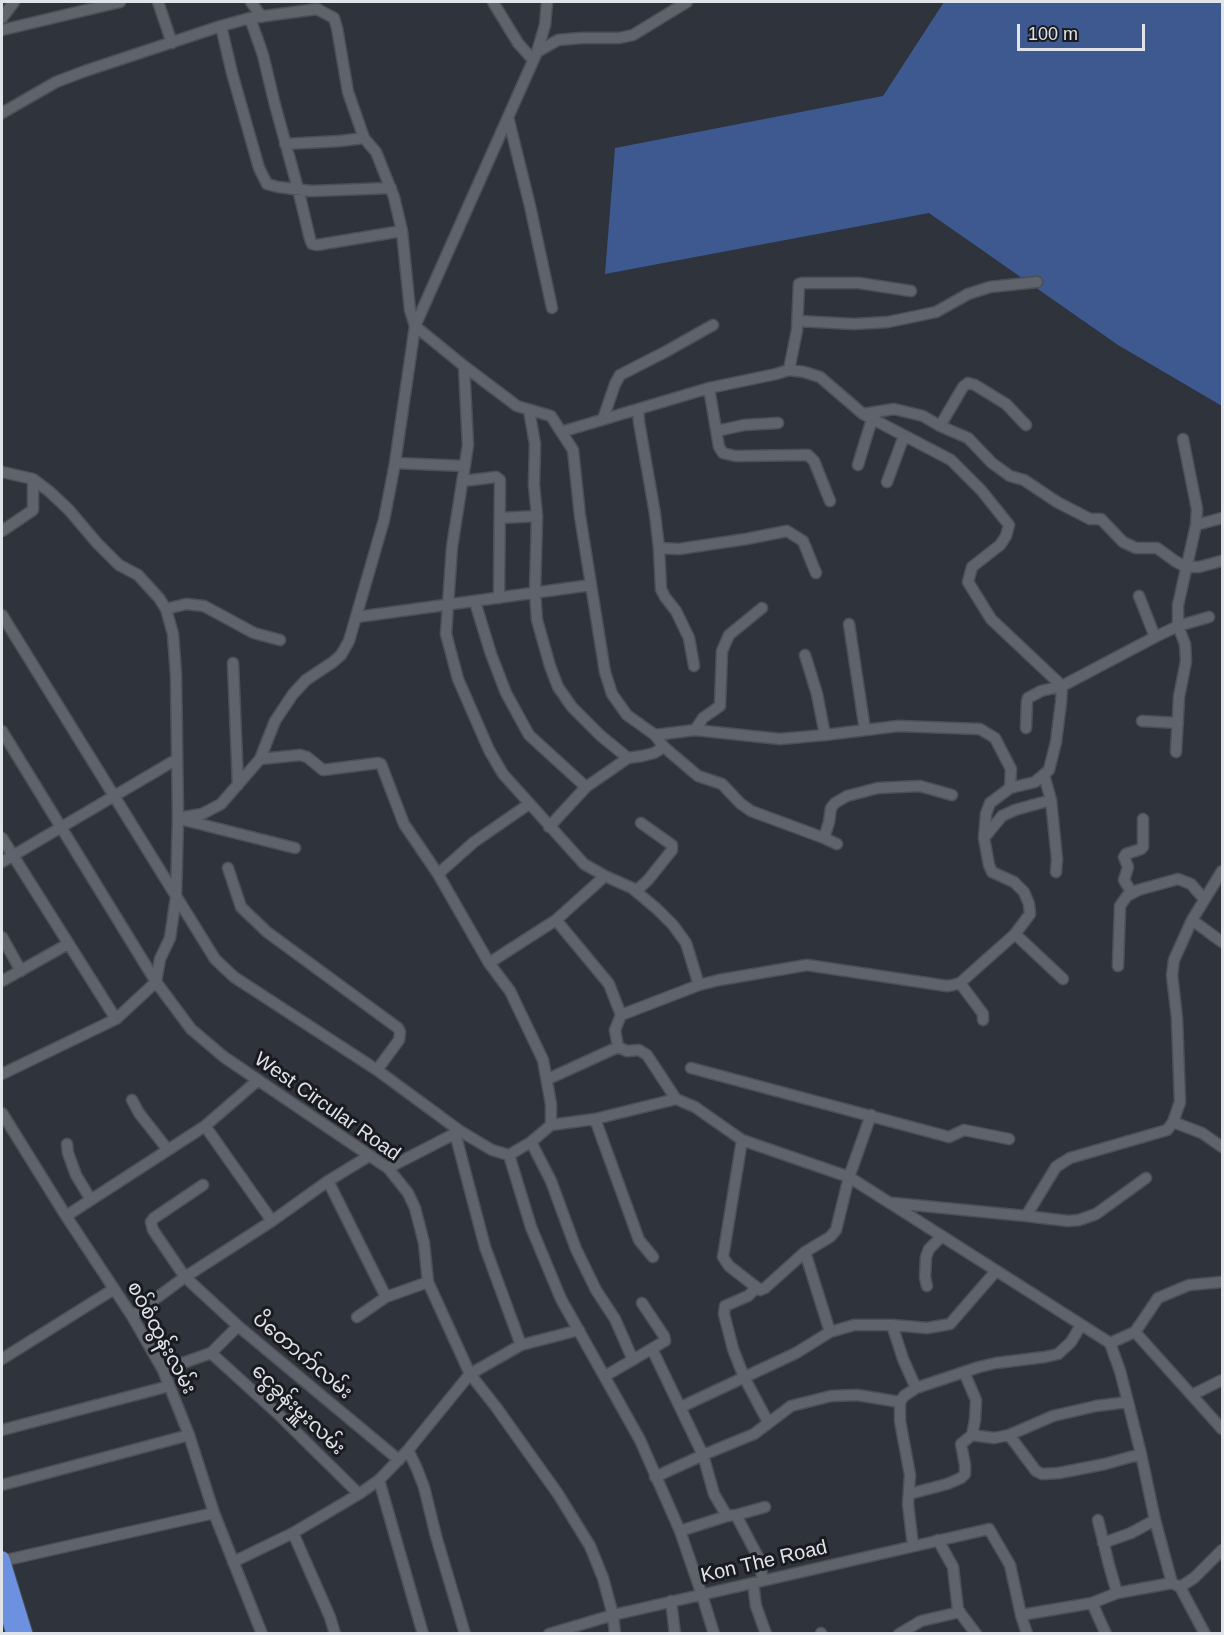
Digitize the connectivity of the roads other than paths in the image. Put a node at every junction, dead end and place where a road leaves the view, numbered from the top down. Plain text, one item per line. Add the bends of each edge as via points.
1 (14, 2) edge
2 (120, 2) edge
3 (158, 2) edge
4 (251, 2) edge
5 (493, 2) edge
6 (540, 2) edge
7 (547, 2) edge
8 (687, 2) edge
9 (262, 17) junction
10 (2, 18) edge
11 (250, 18) junction
12 (544, 25) junction
13 (221, 26) junction
14 (2, 30) edge
15 (172, 43) junction
16 (535, 56) junction
17 (2, 112) edge
18 (508, 117) junction
19 (364, 138) junction
20 (285, 144) junction
21 (391, 188) junction
22 (298, 189) junction
23 (402, 231) junction
24 (1037, 282) dead end
25 (911, 291) dead end
26 (552, 308) dead end
27 (798, 321) junction
28 (713, 325) dead end
29 (415, 326) junction
30 (464, 366) junction
31 (789, 370) junction
32 (709, 388) junction
33 (638, 409) junction
34 (529, 410) junction
35 (867, 416) junction
36 (603, 419) junction
37 (778, 423) dead end
38 (1026, 425) dead end
39 (940, 426) junction
40 (717, 430) junction
41 (561, 432) junction
42 (904, 436) junction
43 (1183, 439) dead end
44 (396, 463) junction
45 (858, 465) dead end
46 (465, 466) junction
47 (2, 472) edge
48 (33, 479) junction
49 (463, 481) junction
50 (887, 482) dead end
51 (830, 501) dead end
52 (537, 516) junction
53 (500, 518) junction
54 (1222, 518) edge
55 (1196, 525) junction
56 (2, 531) edge
57 (659, 548) junction
58 (1221, 561) dead end
59 (1186, 567) junction
60 (816, 573) dead end
61 (591, 585) junction
62 (534, 592) junction
63 (1139, 596) dead end
64 (499, 598) junction
65 (475, 602) junction
66 (448, 604) junction
67 (762, 608) dead end
68 (166, 609) junction
69 (2, 615) edge
70 (357, 617) junction
71 (1209, 617) dead end
72 (849, 624) dead end
73 (1178, 626) junction
74 (1155, 637) junction
75 (280, 640) dead end
76 (805, 655) dead end
77 (232, 663) dead end
78 (694, 666) dead end
79 (1062, 686) junction
80 (1142, 721) dead end
81 (1178, 723) junction
82 (1026, 728) dead end
83 (695, 730) junction
84 (865, 730) junction
85 (2, 731) edge
86 (655, 735) junction
87 (825, 735) junction
88 (664, 747) junction
89 (1176, 752) dead end
90 (628, 758) junction
91 (177, 759) junction
92 (260, 759) junction
93 (1044, 775) junction
94 (238, 785) junction
95 (586, 787) junction
96 (1010, 788) junction
97 (952, 795) dead end
98 (114, 796) junction
99 (1051, 800) junction
100 (529, 804) junction
101 (178, 818) junction
102 (1143, 819) dead end
103 (641, 823) dead end
104 (549, 827) junction
105 (61, 828) junction
106 (2, 838) edge
107 (824, 838) junction
108 (984, 838) junction
109 (837, 844) dead end
110 (295, 848) dead end
111 (12, 855) junction
112 (2, 862) edge
113 (228, 867) dead end
114 (1056, 872) dead end
115 (438, 874) junction
116 (1221, 875) edge
117 (605, 876) junction
118 (636, 891) junction
119 (1132, 893) junction
120 (177, 897) junction
121 (1204, 899) junction
122 (556, 920) junction
123 (1192, 920) junction
124 (1015, 934) junction
125 (2, 937) edge
126 (1222, 942) edge
127 (68, 944) junction
128 (489, 963) junction
129 (1118, 966) dead end
130 (21, 970) junction
131 (1063, 979) dead end
132 (2, 981) edge
133 (156, 982) junction
134 (960, 983) junction
135 (699, 985) junction
136 (621, 1015) junction
137 (116, 1019) junction
138 (983, 1020) dead end
139 (618, 1047) junction
140 (691, 1068) dead end
141 (377, 1070) junction
142 (2, 1074) edge
143 (548, 1079) junction
144 (257, 1081) junction
145 (676, 1099) junction
146 (132, 1100) dead end
147 (2, 1113) edge
148 (871, 1115) junction
149 (595, 1119) junction
150 (1173, 1122) junction
151 (551, 1125) junction
152 (205, 1126) junction
153 (457, 1132) junction
154 (1009, 1139) dead end
155 (742, 1140) junction
156 (531, 1142) junction
157 (67, 1144) dead end
158 (1222, 1147) edge
159 (168, 1150) junction
160 (509, 1155) junction
161 (369, 1156) junction
162 (388, 1168) junction
163 (849, 1177) junction
164 (1146, 1178) dead end
165 (328, 1181) junction
166 (203, 1185) dead end
167 (91, 1200) junction
168 (890, 1203) junction
169 (66, 1216) junction
170 (1026, 1216) junction
171 (272, 1221) junction
172 (942, 1236) junction
173 (805, 1252) junction
174 (653, 1257) dead end
175 (996, 1271) junction
176 (185, 1277) junction
177 (428, 1282) junction
178 (1222, 1282) edge
179 (927, 1286) dead end
180 (756, 1288) junction
181 (114, 1289) junction
182 (386, 1297) junction
183 (642, 1303) dead end
184 (132, 1316) junction
185 (357, 1317) dead end
186 (892, 1325) junction
187 (1081, 1325) junction
188 (238, 1326) junction
189 (579, 1330) junction
190 (830, 1332) junction
191 (1134, 1332) junction
192 (1110, 1343) junction
193 (520, 1345) junction
194 (652, 1349) junction
195 (211, 1353) junction
196 (2, 1359) edge
197 (633, 1360) junction
198 (162, 1370) junction
199 (964, 1372) junction
200 (470, 1374) junction
201 (605, 1376) junction
202 (744, 1377) junction
203 (1222, 1380) edge
204 (169, 1386) junction
205 (916, 1388) junction
206 (1192, 1395) junction
207 (900, 1402) junction
208 (1128, 1402) junction
209 (681, 1407) junction
210 (768, 1422) junction
211 (1222, 1429) edge
212 (2, 1430) edge
213 (972, 1435) junction
214 (1008, 1435) junction
215 (189, 1436) junction
216 (408, 1450) junction
217 (1141, 1454) junction
218 (703, 1455) junction
219 (399, 1460) junction
220 (655, 1477) junction
221 (379, 1480) junction
222 (2, 1485) edge
223 (359, 1494) junction
224 (909, 1494) junction
225 (765, 1507) dead end
226 (214, 1513) junction
227 (731, 1515) junction
228 (1098, 1520) dead end
229 (1155, 1520) junction
230 (680, 1531) junction
231 (293, 1533) junction
232 (938, 1540) junction
233 (1103, 1543) junction
234 (913, 1546) junction
235 (1222, 1550) edge
236 (2, 1560) edge
237 (233, 1562) junction
238 (758, 1582) junction
239 (1176, 1585) junction
240 (1117, 1593) junction
241 (2, 1594) edge
242 (702, 1595) junction
243 (670, 1601) junction
244 (1092, 1603) junction
245 (960, 1612) junction
246 (613, 1615) junction
247 (1021, 1615) junction
248 (549, 1633) edge
249 (1105, 1633) edge
250 (14, 1634) edge
251 (25, 1634) edge
252 (262, 1634) edge
253 (335, 1634) edge
254 (423, 1634) edge
255 (465, 1634) edge
256 (615, 1634) edge
257 (675, 1634) edge
258 (714, 1634) edge
259 (766, 1634) edge
260 (899, 1634) edge
261 (976, 1634) edge
262 (1027, 1634) edge
263 (1205, 1634) edge

1 - 10 street
2 - 14 street
3 - 15 street
4 - 9 street
5 - 16 street via 518,43
6 - 12 street
7 - 12 street
8 - 16 street via 633,35 558,40
9 - 11 street
9 - 19 street via 317,9 334,18 348,92
11 - 13 street
11 - 20 street
12 - 16 street
13 - 15 street
13 - 22 street via 267,184
15 - 17 street via 57,82
16 - 18 street
18 - 26 street
18 - 29 street
19 - 20 street
19 - 21 street via 376,152
20 - 22 street
21 - 22 street
21 - 23 street
22 - 23 street via 312,244
23 - 29 street
24 - 27 street via 990,287 936,312 888,322
25 - 27 street via 859,283 802,283
27 - 31 street
28 - 36 street via 620,375
29 - 30 street
29 - 44 street
30 - 34 street via 517,406
30 - 46 street via 468,445
31 - 32 street
31 - 35 street via 820,377
32 - 33 street
32 - 40 street
33 - 36 street
33 - 57 street
34 - 41 street via 551,416
34 - 52 street via 535,444
35 - 39 street via 894,408 923,416
35 - 42 street
35 - 45 street
36 - 41 street
37 - 40 street
38 - 39 street via 1006,404 968,383
39 - 59 street via 968,438 1010,476 1024,480 1090,519 1101,519 1123,542 1136,548 1157,548
40 - 51 street via 719,447 728,455 808,455
41 - 61 street via 573,450
42 - 50 street
42 - 79 street via 951,460 1004,517 1008,525 1006,536 972,567 968,582 991,619
43 - 55 street via 1197,509
44 - 46 street
44 - 70 street
46 - 49 street
47 - 48 street
48 - 56 street via 33,510
48 - 68 street via 69,510 119,565 138,575
49 - 53 street via 496,477 500,480
49 - 66 street
52 - 53 street
52 - 62 street
53 - 64 street
54 - 55 street
55 - 59 street
57 - 60 street via 679,549 787,531 803,541
57 - 78 street via 661,589 689,638
58 - 59 street
59 - 73 street
61 - 62 street
61 - 86 street via 612,693 627,715
62 - 64 street
62 - 90 street via 537,620 558,687 572,707
63 - 74 street
64 - 65 street
65 - 66 street
65 - 95 street via 506,693 529,735
66 - 70 street
66 - 100 street via 446,634 458,679 502,774
67 - 83 street via 729,635 722,651 720,706 703,718
68 - 75 street via 186,604 204,606 254,633
68 - 91 street via 173,634
69 - 98 street
70 - 92 street via 341,655 293,694 275,721
71 - 73 street
72 - 84 street
73 - 74 street
73 - 81 street via 1185,644 1185,661
74 - 79 street
76 - 87 street
77 - 94 street
79 - 82 street via 1028,698
79 - 93 street via 1056,742
80 - 81 street
81 - 89 street
83 - 86 street
83 - 87 street via 780,739
84 - 87 street
84 - 96 street via 898,726 980,729 995,738 1011,769
85 - 105 street, West Circular Road
86 - 88 street
88 - 90 street
88 - 107 street via 698,776 722,784 751,811
90 - 95 street
91 - 98 street
91 - 101 street
92 - 94 street
92 - 115 street via 300,755 323,770 381,764 404,825
93 - 96 street via 1035,782
93 - 99 street
94 - 101 street via 220,804 202,814
95 - 104 street
96 - 108 street via 990,803
97 - 107 street via 920,786 878,788 847,796 831,808
98 - 105 street
98 - 120 street
99 - 108 street via 1002,816
99 - 114 street
100 - 104 street
100 - 115 street via 474,842
101 - 110 street
101 - 120 street
102 - 119 street via 1143,847 1124,857 1128,867 1124,880
103 - 118 street via 672,845 672,850
104 - 117 street via 584,864
105 - 111 street
105 - 133 street, West Circular Road
106 - 111 street
107 - 109 street
108 - 124 street via 992,872 1014,882 1029,904 1030,914
111 - 112 street
111 - 127 street
113 - 141 street via 241,907 267,932 398,1028 399,1040
115 - 128 street
116 - 121 street
117 - 118 street
117 - 122 street
118 - 135 street via 673,925 686,943
119 - 121 street via 1178,879 1191,884
119 - 129 street via 1120,906
120 - 133 street via 170,938 160,959
120 - 141 street via 215,959 234,976
121 - 123 street
122 - 128 street
122 - 136 street via 609,984
123 - 126 street
123 - 150 street via 1174,960 1172,975 1180,1102
124 - 131 street
124 - 134 street
125 - 130 street
127 - 130 street
127 - 137 street
128 - 143 street via 510,991
130 - 132 street
133 - 137 street
133 - 144 street, West Circular Road via 191,1029
134 - 135 street via 947,986 807,965
134 - 138 street
135 - 136 street
136 - 139 street via 615,1030
137 - 142 street
139 - 143 street
139 - 145 street via 647,1054
140 - 148 street
141 - 153 street
143 - 151 street
144 - 152 street
144 - 161 street, West Circular Road
145 - 149 street
145 - 155 street via 695,1107
146 - 159 street
147 - 169 street, စဝ်စံထွန်းလမ်း
148 - 154 street via 949,1137 964,1130
148 - 163 street
149 - 151 street
149 - 174 street via 639,1240
150 - 158 street via 1202,1133
150 - 170 street via 1167,1130 1062,1163
151 - 156 street
152 - 159 street
152 - 171 street
153 - 160 street
153 - 162 street
153 - 193 street via 485,1247
155 - 163 street
155 - 180 street via 723,1257
156 - 160 street
156 - 197 street via 551,1180 576,1250
157 - 167 street via 76,1175
159 - 167 street
160 - 189 street via 531,1227 561,1299
161 - 162 street, West Circular Road
161 - 165 street
162 - 177 street, West Circular Road via 415,1208
163 - 168 street
163 - 173 street via 836,1230
164 - 170 street via 1096,1214 1079,1220
165 - 171 street
165 - 182 street
166 - 176 street, ပိတောက်လမ်း via 152,1222 153,1230
167 - 169 street
168 - 170 street
168 - 172 street
169 - 181 street, စဝ်စံထွန်းလမ်း
171 - 176 street
172 - 175 street
172 - 179 street via 926,1257
173 - 180 street via 765,1288
173 - 190 street
175 - 186 street via 950,1324 927,1328
175 - 187 street
176 - 184 street
176 - 188 street, ပိတောက်လမ်း
177 - 182 street
177 - 200 street, West Circular Road
178 - 191 street via 1189,1285 1158,1298
180 - 202 street via 724,1306
181 - 184 street, စဝ်စံထွန်းလမ်း
181 - 196 street
182 - 185 street
183 - 194 street via 665,1341
184 - 198 street, စဝ်စံထွန်းလမ်း
186 - 190 street via 854,1325
186 - 205 street
187 - 192 street
187 - 199 street via 1058,1354
188 - 195 street
188 - 219 street, ပိတောက်လမ်း
189 - 193 street
189 - 201 street
190 - 202 street
191 - 192 street
191 - 206 street
192 - 208 street
193 - 200 street
194 - 197 street
194 - 209 street
195 - 198 street
195 - 223 street, ငွေခွန်းမှူးလမ်း
197 - 201 street
198 - 204 street, စဝ်စံထွန်းလမ်း
199 - 205 street
199 - 213 street via 975,1400
200 - 216 street
200 - 246 street, West Circular Road via 558,1494 590,1546
201 - 220 street
202 - 209 street
202 - 210 street
203 - 206 street
204 - 212 street
204 - 215 street, စဝ်စံထွန်းလမ်း
205 - 207 street
206 - 211 street
207 - 210 street via 857,1395 831,1396 791,1406
207 - 224 street
208 - 214 street via 1053,1416
208 - 217 street
209 - 218 street
210 - 218 street via 754,1434
213 - 214 street
213 - 224 street via 961,1444 965,1465 961,1478
214 - 217 street via 1042,1474
215 - 222 street
215 - 226 street, စဝ်စံထွန်းလမ်း
216 - 219 street
216 - 255 street via 424,1487
217 - 229 street
218 - 220 street
218 - 227 street via 714,1494
219 - 221 street
220 - 230 street
221 - 223 street
221 - 254 street
223 - 231 street
224 - 234 street
225 - 227 street
226 - 236 street
226 - 237 street, စဝ်စံထွန်းလမ်း
227 - 230 street
227 - 238 street via 758,1557
228 - 233 street
229 - 233 street
229 - 239 street
230 - 242 street
231 - 237 street
231 - 253 street
232 - 234 street, Kon The Road
232 - 245 street via 954,1567
232 - 247 street, Kon The Road via 989,1529 1010,1566
233 - 240 street
234 - 238 street, Kon The Road
235 - 239 street via 1194,1578
236 - 251 highway
237 - 252 street, စဝ်စံထွန်းလမ်း
238 - 242 street, Kon The Road
238 - 259 street via 756,1606
239 - 240 street
239 - 263 street
240 - 244 street
241 - 250 highway
242 - 243 street, Kon The Road
242 - 258 street
243 - 246 street, Kon The Road
243 - 257 street
244 - 247 street
244 - 249 street
245 - 260 street via 921,1621
245 - 261 street
246 - 248 street, Kon The Road
246 - 256 street, West Circular Road
247 - 262 street

